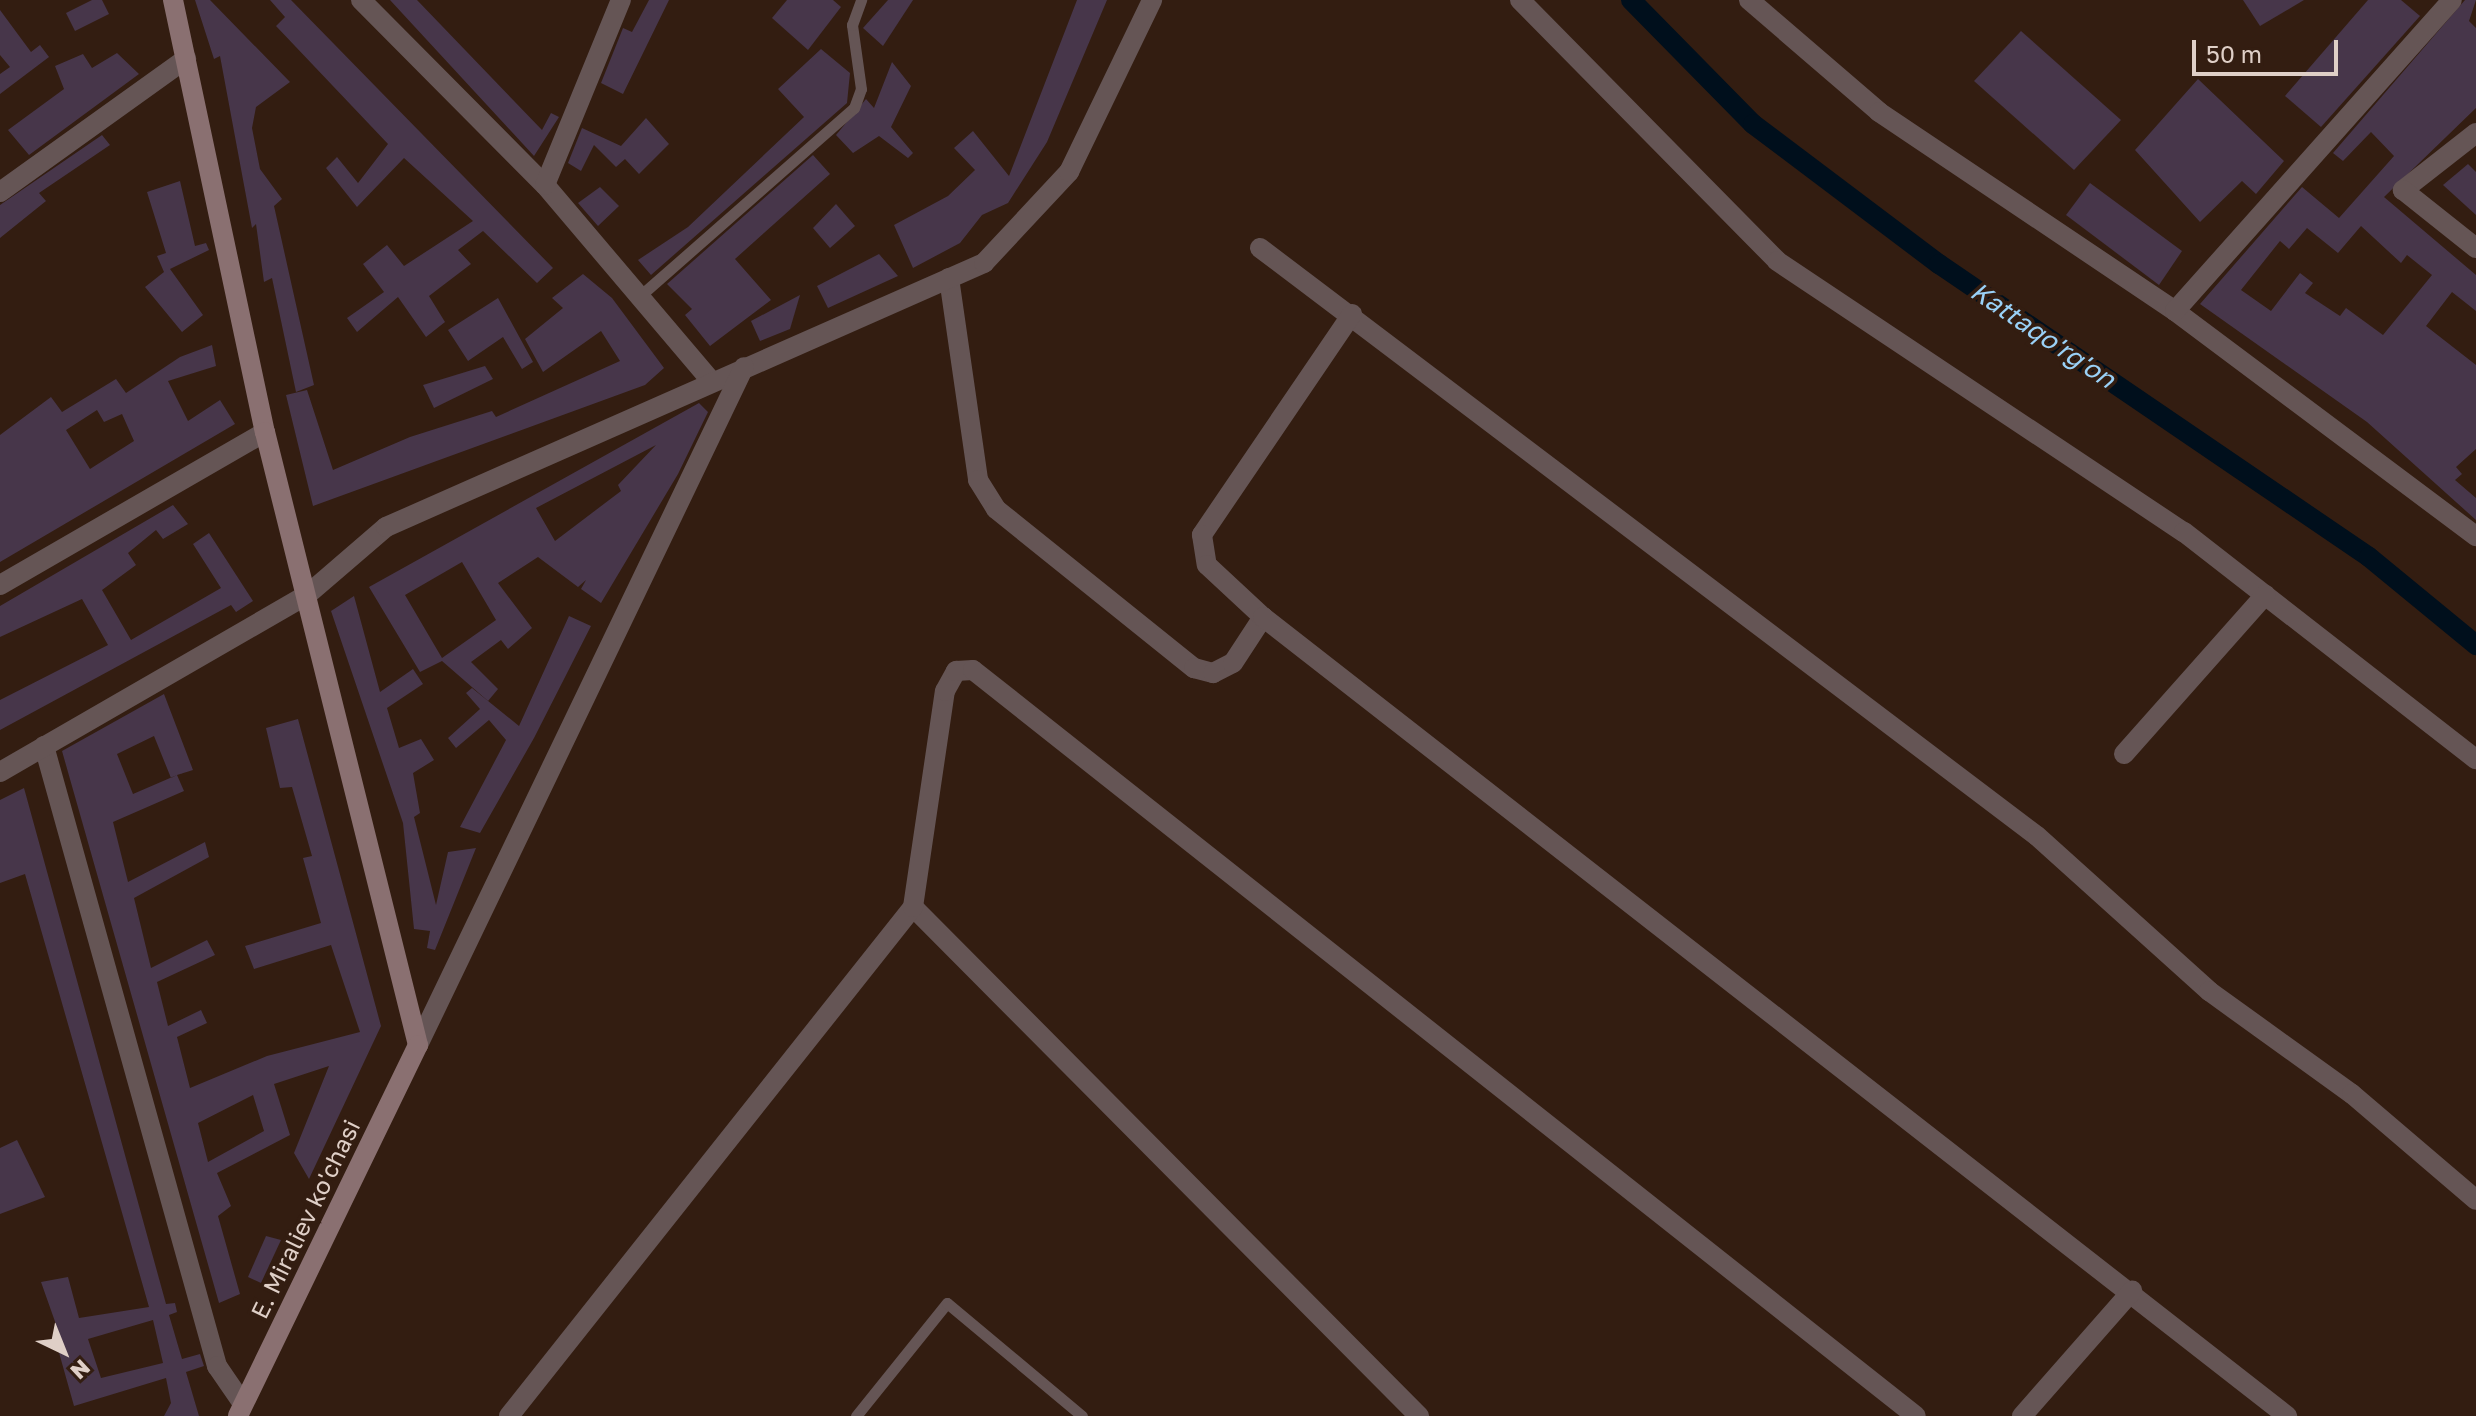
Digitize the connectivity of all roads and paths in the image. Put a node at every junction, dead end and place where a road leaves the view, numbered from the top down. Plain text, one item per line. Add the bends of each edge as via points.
1 (173, 0) edge
2 (361, 0) edge
3 (621, 0) edge
4 (861, 0) edge
5 (1152, 0) edge
6 (1520, 0) edge
7 (1749, 0) edge
8 (2452, 0) edge
9 (186, 59) junction
10 (2476, 133) edge
11 (545, 185) junction
12 (0, 192) edge
13 (1260, 248) dead end
14 (2476, 248) edge
15 (949, 278) junction
16 (641, 295) junction
17 (2175, 311) junction
18 (1352, 314) junction
19 (744, 367) junction
20 (712, 382) junction
21 (265, 432) junction
22 (2476, 536) edge
23 (0, 585) edge
24 (307, 595) junction
25 (2265, 595) junction
26 (1263, 617) junction
27 (44, 746) junction
28 (2124, 754) dead end
29 (2476, 759) edge
30 (0, 772) edge
31 (913, 907) junction
32 (418, 1045) junction
33 (2476, 1200) edge
34 (2132, 1291) junction
35 (241, 1410) edge
36 (509, 1416) edge
37 (856, 1416) edge
38 (1082, 1416) edge
39 (1419, 1416) edge
40 (1916, 1416) edge
41 (2022, 1416) edge
42 (2287, 1416) edge

1 - 9 street
2 - 11 street
3 - 11 street
4 - 16 lane via 852,25 861,89 854,108
5 - 15 street via 1069,172 984,263
6 - 25 street via 1777,261 2184,532
7 - 17 street via 1891,121
8 - 17 street
9 - 12 street
9 - 21 street
10 - 14 street via 2403,190
11 - 16 street
13 - 18 street
15 - 19 street
15 - 26 street via 978,480 996,509 1194,668 1213,673 1233,663
16 - 20 street
17 - 22 street
18 - 26 street via 1202,535 1207,565
18 - 33 street via 2037,836 2209,991 2352,1094
19 - 20 street
19 - 32 street
20 - 24 street via 386,527
21 - 23 street
21 - 24 street
24 - 27 street
24 - 32 street
25 - 28 street
25 - 29 street
26 - 34 street
27 - 30 street
27 - 35 street via 217,1366
31 - 36 street
31 - 39 street
31 - 40 street via 945,691 956,671 973,670
32 - 35 street, E. Miraliev ko'chasi
34 - 41 street
34 - 42 street
37 - 38 lane via 947,1303

